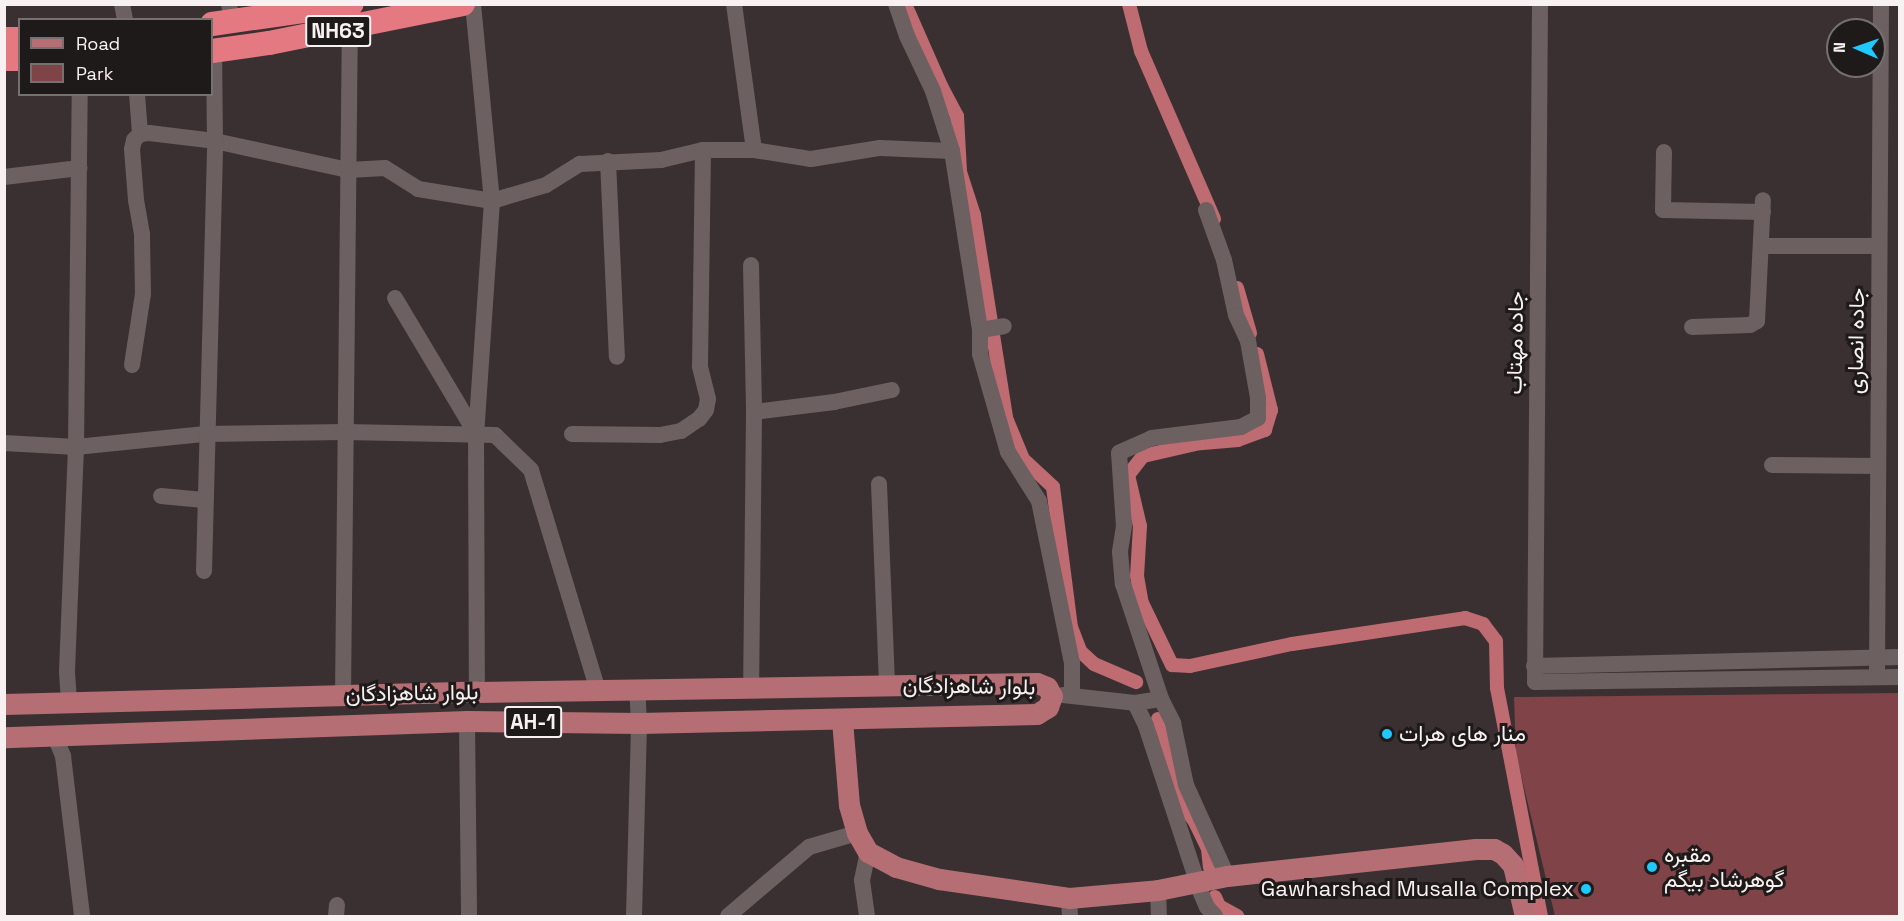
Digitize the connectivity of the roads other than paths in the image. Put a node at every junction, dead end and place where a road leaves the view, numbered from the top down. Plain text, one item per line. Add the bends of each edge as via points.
1 (463, 4) edge
2 (473, 4) edge
3 (734, 4) edge
4 (896, 4) edge
5 (1540, 4) edge
6 (1881, 4) edge
7 (350, 11) edge
8 (224, 16) edge
9 (213, 51) edge
10 (80, 96) edge
11 (137, 96) edge
12 (140, 134) junction
13 (215, 141) junction
14 (704, 150) junction
15 (754, 150) junction
16 (952, 151) junction
17 (1664, 152) dead end
18 (608, 161) junction
19 (79, 168) junction
20 (348, 170) junction
21 (4, 177) edge
22 (492, 201) junction
23 (1206, 210) dead end
24 (1762, 246) junction
25 (1879, 246) junction
26 (751, 265) dead end
27 (395, 298) dead end
28 (1004, 326) dead end
29 (1692, 327) dead end
30 (980, 330) junction
31 (617, 357) dead end
32 (132, 365) dead end
33 (892, 390) dead end
34 (754, 412) junction
35 (345, 432) junction
36 (205, 434) junction
37 (476, 434) junction
38 (572, 434) dead end
39 (4, 443) edge
40 (76, 447) junction
41 (1772, 465) dead end
42 (1877, 466) junction
43 (879, 484) dead end
44 (161, 496) dead end
45 (204, 500) junction
46 (204, 571) dead end
47 (1899, 657) edge
48 (1877, 658) junction
49 (1535, 674) junction
50 (1877, 677) junction
51 (1899, 677) edge
52 (886, 685) junction
53 (751, 688) junction
54 (598, 690) junction
55 (637, 690) junction
56 (477, 692) junction
57 (343, 695) junction
58 (1062, 695) junction
59 (1161, 699) junction
60 (69, 701) junction
61 (1135, 703) junction
62 (4, 704) edge
63 (842, 720) junction
64 (467, 721) junction
65 (639, 723) junction
66 (4, 737) edge
67 (55, 737) junction
68 (857, 833) junction
69 (868, 852) junction
70 (1227, 876) junction
71 (1199, 884) junction
72 (1158, 891) junction
73 (1069, 907) edge
74 (82, 916) edge
75 (469, 916) edge
76 (634, 916) edge
77 (728, 916) edge
78 (867, 916) edge
79 (1160, 916) edge
80 (1215, 916) edge
81 (1525, 916) edge

1 - 7 highway, NH63
2 - 22 street
3 - 15 street
4 - 16 street via 906,36 933,91
5 - 49 street, جاده مهتاب
6 - 25 street, جاده انصاری
7 - 8 highway, NH63
7 - 9 highway, NH63
7 - 20 street
9 - 13 street
10 - 19 street
11 - 12 street
12 - 13 street
12 - 32 street via 132,149 142,234 143,294
13 - 20 street
13 - 36 street
14 - 15 street
14 - 18 street via 661,159
14 - 38 street via 700,366 708,399 706,410 681,431 660,435
15 - 16 street via 812,159 880,148
16 - 30 street
17 - 24 street via 1665,211 1763,206
18 - 22 street via 580,164 546,184
18 - 31 street
19 - 21 street
19 - 40 street
20 - 22 street via 385,168 418,189
20 - 35 street
22 - 37 street
23 - 59 street via 1224,260 1236,315 1248,341 1258,418 1241,427 1152,438 1119,453 1123,584
24 - 25 street
24 - 29 street via 1757,321 1750,325
25 - 42 street, جاده انصاری
26 - 34 street
27 - 37 street
28 - 30 street
30 - 58 street via 980,354 1008,452 1039,501 1072,663
33 - 34 street
34 - 53 street
35 - 36 street
35 - 37 street
35 - 57 street
36 - 40 street
36 - 45 street
37 - 54 street via 495,435 531,470
37 - 56 street
39 - 40 street
40 - 60 street
41 - 42 street
42 - 48 street, جاده انصاری
43 - 52 street
44 - 45 street
45 - 46 street
47 - 48 street
48 - 49 street
48 - 50 street, جاده انصاری
49 - 50 street
50 - 51 street
52 - 53 main road, بلوار شاهزادگان / AH-1
52 - 58 main road, بلوار شاهزادگان / AH-1 via 1037,683
53 - 55 main road, بلوار شاهزادگان / AH-1
54 - 55 main road, بلوار شاهزادگان / AH-1
54 - 56 main road, بلوار شاهزادگان / AH-1
55 - 65 street
56 - 57 main road, بلوار شاهزادگان / AH-1
57 - 60 main road, بلوار شاهزادگان / AH-1
58 - 61 street
58 - 63 main road, بلوار شاهزادگان / AH-1 via 1037,714
59 - 61 street
59 - 70 street via 1173,723 1186,786
60 - 62 main road, بلوار شاهزادگان / AH-1
61 - 71 street
63 - 65 main road, بلوار شاهزادگان / AH-1
63 - 68 main road via 849,805
64 - 65 main road, بلوار شاهزادگان / AH-1
64 - 67 main road, بلوار شاهزادگان / AH-1
64 - 75 street
65 - 76 street
66 - 67 main road, بلوار شاهزادگان / AH-1
67 - 74 street via 63,756
68 - 69 main road
68 - 77 street via 809,847
69 - 73 main road via 896,867 939,879
69 - 78 street via 862,880
70 - 71 main road
70 - 81 main road via 1494,849 1513,866
71 - 72 main road
71 - 80 street via 1207,907
72 - 73 main road
72 - 79 street

